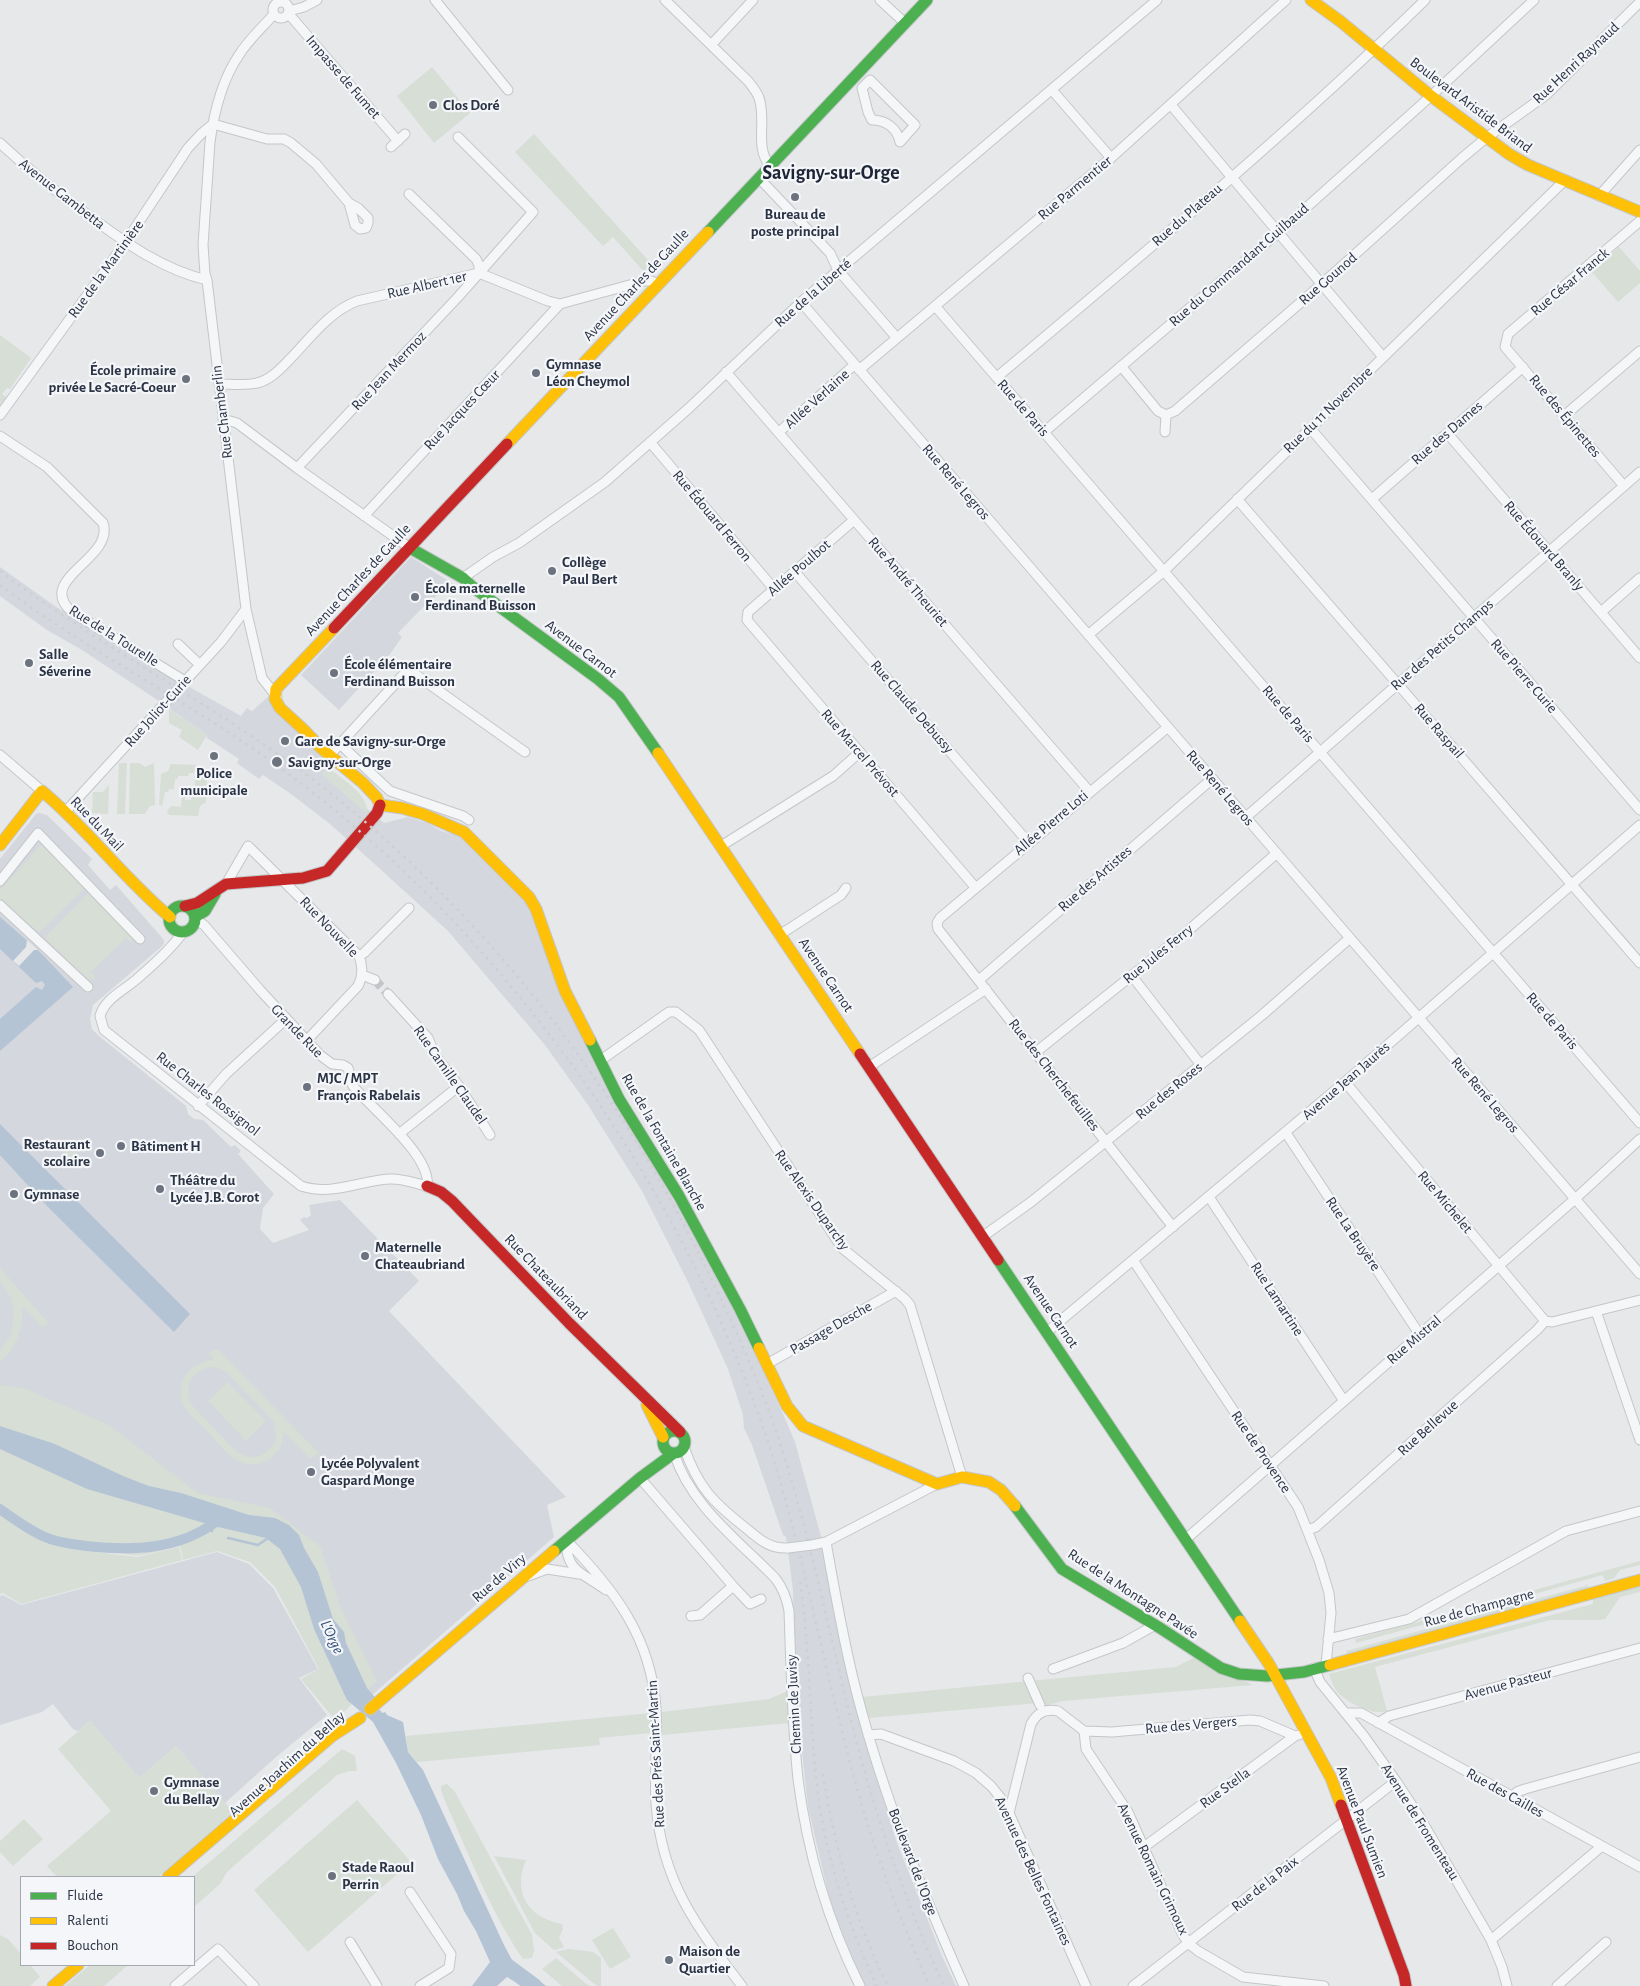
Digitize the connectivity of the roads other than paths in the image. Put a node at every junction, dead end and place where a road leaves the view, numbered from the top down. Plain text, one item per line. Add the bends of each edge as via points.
1 (317, 0) edge
2 (434, 0) edge
3 (665, 0) edge
4 (754, 0) edge
5 (880, 0) edge
6 (926, 0) edge
7 (1157, 0) edge
8 (1286, 0) edge
9 (1311, 0) edge
10 (1321, 0) edge
11 (1425, 0) edge
12 (1534, 0) edge
13 (280, 1) edge
14 (1640, 2) edge
15 (288, 12) junction
16 (274, 14) junction
17 (1340, 21) junction
18 (905, 23) junction
19 (711, 45) junction
20 (1374, 50) junction
21 (870, 80) joint
22 (508, 90) dead end
23 (1052, 90) junction
24 (1431, 96) junction
25 (1171, 105) junction
26 (213, 124) junction
27 (458, 137) dead end
28 (1486, 138) junction
29 (398, 141) dead end
30 (0, 143) edge
31 (1640, 150) edge
32 (1111, 158) junction
33 (770, 166) junction
34 (1232, 177) junction
35 (759, 178) junction
36 (1564, 181) junction
37 (409, 194) dead end
38 (1599, 196) junction
39 (349, 203) dead end
40 (1623, 206) junction
41 (1640, 212) edge
42 (1640, 220) edge
43 (1279, 232) junction
44 (126, 243) junction
45 (838, 270) junction
46 (479, 273) junction
47 (207, 280) junction
48 (657, 284) junction
49 (1322, 284) junction
50 (801, 302) junction
51 (560, 304) junction
52 (935, 306) junction
53 (897, 338) junction
54 (1505, 347) joint
55 (1640, 351) edge
56 (1383, 357) junction
57 (1122, 366) junction
58 (1523, 367) junction
59 (857, 368) junction
60 (726, 372) junction
61 (997, 377) junction
62 (219, 384) junction
63 (0, 415) edge
64 (1166, 415) junction
65 (1564, 416) junction
66 (223, 419) junction
67 (1310, 428) junction
68 (779, 432) junction
69 (1044, 432) junction
70 (1165, 432) dead end
71 (1448, 434) junction
72 (0, 436) edge
73 (650, 442) junction
74 (297, 468) junction
75 (1640, 472) edge
76 (1624, 486) junction
77 (1237, 499) junction
78 (1372, 499) junction
79 (364, 516) junction
80 (854, 520) junction
81 (410, 548) junction
82 (1549, 552) junction
83 (1164, 571) junction
84 (795, 572) junction
85 (463, 578) junction
86 (1640, 578) edge
87 (774, 589) junction
88 (246, 609) junction
89 (1601, 612) junction
90 (746, 617) joint
91 (1474, 617) junction
92 (1088, 635) junction
93 (178, 644) dead end
94 (1640, 658) edge
95 (200, 665) junction
96 (185, 681) junction
97 (1398, 683) junction
98 (278, 695) junction
99 (297, 723) junction
100 (1168, 727) junction
101 (340, 744) junction
102 (525, 752) dead end
103 (860, 752) junction
104 (1320, 752) junction
105 (0, 754) edge
106 (329, 756) junction
107 (1212, 779) junction
108 (42, 791) junction
109 (1089, 791) junction
110 (380, 805) junction
111 (1640, 810) edge
112 (66, 811) junction
113 (1245, 818) junction
114 (469, 820) dead end
115 (1640, 825) edge
116 (1028, 842) junction
117 (0, 845) edge
118 (721, 846) junction
119 (1277, 853) junction
120 (281, 879) junction
121 (0, 881) edge
122 (226, 884) junction
123 (1572, 884) junction
124 (975, 887) junction
125 (846, 888) dead end
126 (216, 892) junction
127 (0, 905) edge
128 (185, 906) junction
129 (409, 908) dead end
130 (170, 917) junction
131 (195, 918) junction
132 (937, 923) joint
133 (184, 931) junction
134 (781, 934) junction
135 (1350, 938) junction
136 (140, 939) dead end
137 (1493, 953) junction
138 (359, 956) junction
139 (1640, 963) edge
140 (362, 975) junction
141 (1132, 976) junction
142 (375, 980) tunnel mouth
143 (979, 980) junction
144 (88, 987) dead end
145 (986, 989) junction
146 (388, 994) tunnel mouth
147 (1419, 1018) junction
148 (286, 1019) junction
149 (309, 1038) dead end
150 (1036, 1052) junction
151 (601, 1060) junction
152 (1201, 1065) junction
153 (869, 1067) junction
154 (1345, 1082) junction
155 (459, 1086) junction
156 (198, 1106) junction
157 (1640, 1123) edge
158 (1286, 1133) junction
159 (400, 1134) junction
160 (490, 1135) dead end
161 (1640, 1139) edge
162 (1106, 1142) junction
163 (427, 1186) junction
164 (1210, 1196) junction
165 (1575, 1199) junction
166 (1172, 1227) junction
167 (982, 1237) junction
168 (1134, 1260) junction
169 (1498, 1266) junction
170 (1640, 1274) edge
171 (896, 1292) junction
172 (1640, 1300) edge
173 (1596, 1311) junction
174 (1545, 1321) junction
175 (1047, 1332) junction
176 (1420, 1335) junction
177 (767, 1364) junction
178 (640, 1394) junction
179 (1344, 1401) junction
180 (1640, 1406) edge
181 (1629, 1409) junction
182 (680, 1432) junction
183 (1640, 1440) edge
184 (663, 1441) junction
185 (679, 1450) junction
186 (1270, 1466) junction
187 (962, 1477) junction
188 (640, 1478) junction
189 (937, 1484) junction
190 (1640, 1511) edge
191 (1308, 1530) junction
192 (1186, 1539) junction
193 (566, 1540) junction
194 (826, 1542) junction
195 (582, 1575) junction
196 (523, 1577) junction
197 (1640, 1580) edge
198 (733, 1586) junction
199 (617, 1597) junction
200 (761, 1599) dead end
201 (691, 1616) dead end
202 (1155, 1625) junction
203 (1328, 1639) junction
204 (1640, 1648) edge
205 (1320, 1667) junction
206 (1053, 1669) dead end
207 (1275, 1674) junction
208 (1028, 1678) dead end
209 (375, 1706) joint
210 (1044, 1708) junction
211 (1346, 1713) junction
212 (360, 1718) junction
213 (1374, 1721) junction
214 (1359, 1730) junction
215 (1084, 1731) junction
216 (1307, 1732) junction
217 (868, 1735) junction
218 (1295, 1736) junction
219 (1640, 1757) edge
220 (1396, 1780) junction
221 (1512, 1798) junction
222 (1009, 1813) junction
223 (1347, 1821) junction
224 (1602, 1846) junction
225 (1144, 1847) junction
226 (1640, 1867) edge
227 (169, 1876) edge
228 (181, 1876) edge
229 (410, 1892) dead end
230 (1491, 1940) junction
231 (350, 1942) dead end
232 (1606, 1942) dead end
233 (1188, 1943) junction
234 (65, 1966) edge
235 (77, 1966) edge
236 (1243, 1977) junction
237 (42, 1986) edge
238 (53, 1986) edge
239 (175, 1986) edge
240 (254, 1986) edge
241 (378, 1986) edge
242 (420, 1986) edge
243 (742, 1986) edge
244 (860, 1986) edge
245 (964, 1986) edge
246 (1086, 1986) edge
247 (1133, 1986) edge
248 (1255, 1986) edge
249 (1324, 1986) edge
250 (1406, 1986) edge
251 (1507, 1986) edge
252 (1557, 1986) edge

1 - 15 street
2 - 22 street
3 - 19 street
4 - 19 street
5 - 18 street
6 - 18 street, Avenue Charles de Gaulle
7 - 23 street, Rue de la Liberté
8 - 25 street, Rue Parmentier
9 - 17 street, Boulevard Aristide Briand
10 - 17 street, Boulevard Aristide Briand
11 - 20 street, Rue du Plateau
12 - 24 street, Rue du Commandant Guilbaud
13 - 15 street via 286,4
13 - 16 street via 274,6
14 - 28 street, Rue Henri Raynaud via 1546,95
15 - 16 street via 280,18
15 - 29 street, Impasse de Fumet
16 - 26 street, Rue Chamberlin via 239,54 222,89
17 - 20 street, Boulevard Aristide Briand
18 - 33 street, Avenue Charles de Gaulle
19 - 33 street via 748,81 759,97 763,158
20 - 24 street, Boulevard Aristide Briand
20 - 34 street, Rue du Plateau
21 - 21 street via 862,88 868,112 872,120 890,125 900,142 915,125
23 - 32 street
23 - 45 street, Rue de la Liberté
24 - 28 street, Boulevard Aristide Briand
24 - 43 street, Rue du Commandant Guilbaud
25 - 32 street, Rue Parmentier
25 - 34 street
26 - 39 street via 248,135 284,139 292,143 316,164
26 - 44 street, Rue de la Martinière via 188,148
26 - 47 street, Rue Chamberlin via 203,245
27 - 46 street, Rue Jean Mermoz via 533,212
28 - 36 street, Boulevard Aristide Briand via 1528,166
28 - 49 street, Rue Gounod
30 - 44 street, Avenue Gambetta via 37,176
31 - 38 street
32 - 52 street, Rue Parmentier
33 - 35 street, Avenue Charles de Gaulle
34 - 43 street
34 - 61 street, Rue du Plateau
35 - 45 street via 830,253
35 - 48 street, Avenue Charles de Gaulle
36 - 38 street, Boulevard Aristide Briand
36 - 56 street, Rue du 11 Novembre
37 - 46 street via 476,259
38 - 40 street, Boulevard Aristide Briand
40 - 41 street, Boulevard Aristide Briand
40 - 42 street, Boulevard Aristide Briand
42 - 54 street, Rue César Franck via 1508,334
43 - 49 street
43 - 57 street, Rue du Commandant Guilbaud
44 - 47 street, Avenue Gambetta via 188,275
44 - 63 street, Rue de la Martinière
45 - 50 street, Rue de la Liberté
45 - 53 street
46 - 51 street, Rue Albert 1er
46 - 62 street, Rue Albert 1er via 347,305 329,318 266,380 253,384
46 - 74 street, Rue Jean Mermoz
47 - 62 street, Rue Chamberlin
48 - 51 street via 644,281
48 - 81 street, Avenue Charles de Gaulle
49 - 56 street
49 - 64 street, Rue Gounod via 1175,411
50 - 59 street, Rue René Legros
50 - 60 street, Rue de la Liberté
51 - 79 street, Rue Jacques Cœur
52 - 53 street, Rue Parmentier
52 - 61 street, Rue de Paris
53 - 59 street, Rue Parmentier
54 - 58 street, Rue des Épinettes
55 - 65 street
56 - 67 street, Rue du 11 Novembre
57 - 64 street via 1158,411
57 - 69 street, Rue du Commandant Guilbaud
58 - 65 street, Rue des Épinettes
58 - 71 street, Rue des Dames
59 - 68 street, Allée Verlaine
59 - 92 street, Rue René Legros
60 - 68 street, Rue André Theuriet
60 - 73 street, Rue de la Liberté
61 - 69 street, Rue de Paris
62 - 66 street, Rue Chamberlin
64 - 70 street
65 - 76 street, Rue des Épinettes
66 - 74 street, Avenue Carnot via 237,422
66 - 88 street, Rue Chamberlin
67 - 77 street, Rue du 11 Novembre
67 - 78 street, Rue Pierre Curie
68 - 80 street, Rue André Theuriet
69 - 83 street, Rue de Paris
71 - 78 street, Rue des Dames
71 - 82 street, Rue Édouard Branly
72 - 96 street, Rue de la Tourelle via 48,467 103,523 105,534 102,544 64,583 61,594 64,604
73 - 85 street, Rue de la Liberté via 572,507
73 - 87 street, Rue Édouard Ferron
74 - 79 street, Avenue Carnot
75 - 76 street, Rue des Petits Champs
76 - 82 street, Rue des Petits Champs
77 - 83 street, Rue du 11 Novembre
77 - 97 street, Rue Raspail
78 - 91 street, Rue Pierre Curie
79 - 81 street, Avenue Carnot
80 - 84 street, Allée Poulbot
80 - 109 street, Rue André Theuriet
81 - 85 street, Avenue Carnot
81 - 98 street, Avenue Charles de Gaulle via 276,689
82 - 89 street, Rue Édouard Branly
82 - 91 street, Rue des Petits Champs
83 - 92 street, Rue du 11 Novembre
83 - 104 street, Rue de Paris
84 - 87 street, Allée Poulbot
84 - 116 street, Rue Claude Debussy
85 - 118 street, Avenue Carnot via 619,697
86 - 89 street
87 - 90 street, Allée Poulbot
88 - 95 street, Rue Joliot-Curie
88 - 98 street, Rue Chamberlin via 262,678
89 - 94 street, Rue Édouard Branly
90 - 103 street, Rue Marcel Prévost
91 - 97 street, Rue des Petits Champs
91 - 111 street, Rue Pierre Curie
92 - 100 street, Rue René Legros
93 - 95 street
95 - 96 street, Rue Joliot-Curie
96 - 112 street, Rue Joliot-Curie
97 - 104 street, Rue des Petits Champs
97 - 123 street, Rue Raspail
98 - 99 street
98 - 99 street via 278,705
99 - 106 street
100 - 107 street, Rue René Legros
100 - 109 street, Allée Pierre Loti
101 - 102 street via 403,675 410,673
101 - 106 street
101 - 114 street via 390,791
103 - 118 street via 833,776
103 - 124 street, Rue Marcel Prévost
104 - 113 street, Rue des Petits Champs
104 - 137 street, Rue de Paris
105 - 108 street, Rue du Mail
106 - 110 street via 364,786
107 - 113 street, Rue René Legros
107 - 143 street, Rue des Artistes
108 - 112 street, Rue du Mail
108 - 117 street
109 - 116 street, Allée Pierre Loti
110 - 120 street via 327,871 315,876
110 - 151 street, Rue de la Fontaine Blanche via 410,810 464,832 524,891 532,902 565,991
112 - 130 street, Rue du Mail
113 - 119 street, Rue René Legros
115 - 123 street, Avenue Jean Jaurès
116 - 124 street, Allée Pierre Loti
118 - 134 street, Avenue Carnot
119 - 135 street, Rue René Legros
119 - 141 street, Rue Jules Ferry
120 - 122 street
120 - 122 street, Rue Nouvelle via 248,846
120 - 138 street, Rue Nouvelle
121 - 136 street via 38,834
122 - 126 street, Rue Charles Rossignol
123 - 137 street, Avenue Jean Jaurès
123 - 139 street, Rue Raspail
124 - 132 street, Allée Pierre Loti
125 - 134 street
126 - 128 street, Rue Charles Rossignol
126 - 131 street, Rue Charles Rossignol via 205,911
127 - 144 street
128 - 130 street, Rue Charles Rossignol via 177,907
128 - 131 street via 192,910
129 - 138 street
130 - 133 street via 174,928
131 - 133 street, Rue Charles Rossignol via 192,927
131 - 148 street, Grande Rue
132 - 143 street, Rue des Cherchefeuilles via 938,929
133 - 156 street, Rue Charles Rossignol via 162,956 105,1004 100,1020 107,1033
134 - 153 street, Avenue Carnot
135 - 147 street, Rue René Legros
135 - 152 street, Rue des Roses
137 - 147 street, Avenue Jean Jaurès
137 - 157 street, Rue de Paris
138 - 140 street, Rue Nouvelle
140 - 142 street
140 - 149 street, Rue Nouvelle via 358,986
141 - 150 street, Rue Jules Ferry
141 - 152 street
143 - 145 street, Rue des Cherchefeuilles
145 - 150 street, Rue des Cherchefeuilles
145 - 153 street
146 - 155 street, Rue Camille Claudel via 428,1038 434,1055
147 - 154 street, Avenue Jean Jaurès
147 - 165 street, Rue René Legros
148 - 156 street via 226,1074
148 - 159 street, Grande Rue via 324,1059 348,1068 352,1085
150 - 162 street, Rue des Cherchefeuilles
151 - 171 street, Rue Alexis Duparchy via 666,1014 679,1014 699,1030 842,1248
151 - 177 street, Rue de la Fontaine Blanche via 619,1099 688,1211
152 - 162 street, Rue des Roses
153 - 167 street, Avenue Carnot
154 - 158 street, Avenue Jean Jaurès
154 - 169 street, Rue Michelet
155 - 159 street
155 - 160 street, Rue Camille Claudel
156 - 163 street, Rue Charles Rossignol via 294,1182 310,1189 334,1190 389,1179
158 - 164 street, Avenue Jean Jaurès
158 - 176 street, Rue La Bruyère
159 - 163 street, Grande Rue via 427,1173
161 - 165 street, Rue Mistral
162 - 166 street, Rue des Cherchefeuilles
162 - 167 street, Rue des Roses
163 - 178 street, Rue Chateaubriand via 452,1201
164 - 166 street, Avenue Jean Jaurès
164 - 179 street, Rue Lamartine
165 - 169 street, Rue Mistral
165 - 170 street, Rue René Legros
166 - 168 street, Avenue Jean Jaurès
167 - 175 street, Avenue Carnot
168 - 175 street, Avenue Jean Jaurès
168 - 186 street, Rue de Provence
169 - 174 street, Rue Michelet
169 - 176 street, Rue Mistral
171 - 177 street, Passage Desche
171 - 187 street, Rue Alexis Duparchy via 910,1306
172 - 173 street
173 - 174 street
173 - 181 street
174 - 191 street, Rue Bellevue via 1316,1527
175 - 192 street, Avenue Carnot
176 - 179 street, Rue Mistral
177 - 189 street, Rue de la Fontaine Blanche via 792,1414 803,1426
178 - 182 street, Rue Chateaubriand
178 - 184 street, Rue Chateaubriand via 653,1413
179 - 186 street, Rue Mistral
180 - 181 street
181 - 183 street
182 - 184 street via 670,1431
182 - 185 street via 685,1440
184 - 185 street via 667,1451
184 - 188 street, Rue de Viry via 657,1456
185 - 188 street, Rue de Viry
185 - 194 street, Rue de la Montagne Pavée, bridge via 713,1501 767,1545 788,1548
185 - 244 street, Chemin de Juvisy via 681,1472 697,1498 775,1578 787,1600 798,1776 805,1823 833,1923
186 - 191 street, Rue de Provence via 1298,1507
186 - 192 street, Rue Mistral
187 - 189 street, Rue de la Montagne Pavée
187 - 202 street, Rue de la Montagne Pavée via 989,1482 1000,1490 1062,1569
188 - 193 street, Rue de Viry
188 - 198 street
189 - 194 street, Rue de la Montagne Pavée
190 - 203 street via 1566,1532 1409,1619
191 - 203 street, Rue de Provence via 1329,1593
192 - 207 street, Avenue Carnot
193 - 195 street, Rue des Prés Saint-Martin via 569,1562
193 - 196 street, Rue de Viry
193 - 199 street, Rue des Prés Saint-Martin
194 - 217 street via 843,1633
195 - 196 street, Rue des Prés Saint-Martin via 547,1569
195 - 199 street, Rue des Prés Saint-Martin
196 - 209 street, Rue de Viry
197 - 205 street, Rue de Champagne
198 - 200 street via 750,1604
198 - 201 street via 700,1615
199 - 243 street, Rue des Prés Saint-Martin via 634,1625 654,1688 657,1812 666,1863 694,1919
202 - 206 street via 1123,1642
202 - 207 street, Rue de la Montagne Pavée via 1229,1671 1246,1675
203 - 205 street, Rue de Provence
204 - 213 street, Avenue Pasteur
205 - 207 street, Rue de Champagne
205 - 211 street, Avenue de Fromenteau via 1320,1682
207 - 216 street, Avenue Paul Sumien
208 - 210 street
209 - 212 street
210 - 215 street via 1058,1711
210 - 222 street via 1031,1724
211 - 213 street, Rue des Cailles via 1361,1713
211 - 214 street, Avenue de Fromenteau
212 - 227 street, Avenue Joachim du Bellay via 332,1736
212 - 228 street, Avenue Joachim du Bellay via 338,1742
213 - 214 street
213 - 221 street, Rue des Cailles
214 - 220 street, Avenue de Fromenteau
215 - 218 street, Rue des Vergers via 1112,1732 1250,1720
215 - 225 street, Avenue Romain Grimoux via 1086,1749 1128,1812
216 - 218 street, Rue Stella
216 - 223 street, Avenue Paul Sumien via 1331,1778
217 - 222 street, Avenue des Belles Fontaines via 881,1734 954,1761 976,1773 991,1786
217 - 245 street, Boulevard de l'Orge via 927,1902
218 - 225 street, Rue Stella
219 - 221 street via 1525,1789
220 - 223 street, Rue de la Paix
220 - 230 street, Avenue de Fromenteau
221 - 224 street, Rue des Cailles
222 - 246 street, Avenue des Belles Fontaines
223 - 233 street, Rue de la Paix
223 - 250 street, Avenue Paul Sumien
224 - 226 street, Rue des Cailles
224 - 230 street
225 - 233 street, Avenue Romain Grimoux
229 - 242 street via 451,1954 449,1968
230 - 251 street, Avenue de Fromenteau
231 - 241 street
232 - 252 street
233 - 236 street, Avenue Romain Grimoux
233 - 247 street, Rue de la Paix
234 - 237 street
235 - 238 street
236 - 248 street
236 - 249 street, Avenue Romain Grimoux
239 - 240 street via 218,1949

